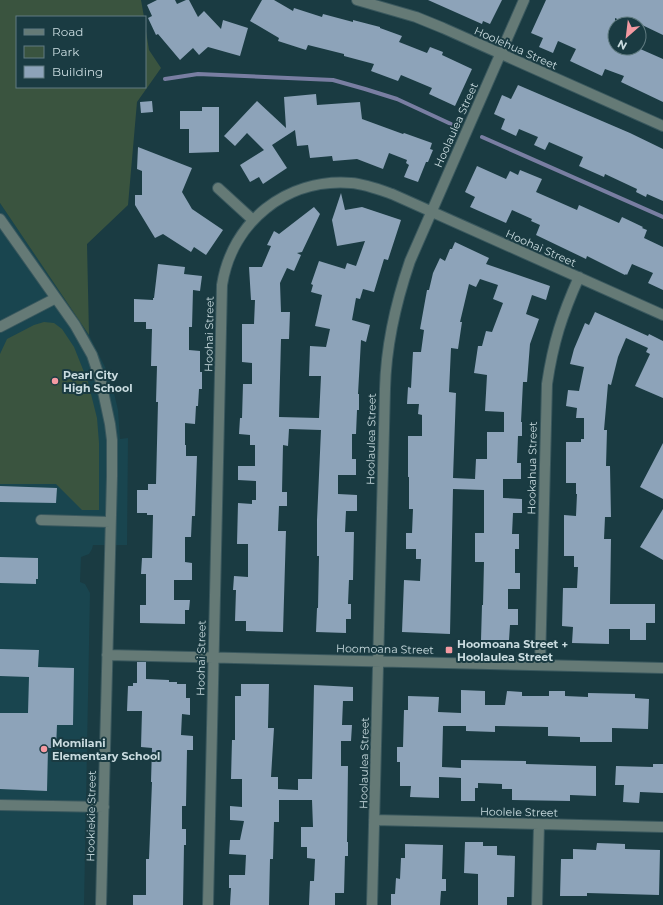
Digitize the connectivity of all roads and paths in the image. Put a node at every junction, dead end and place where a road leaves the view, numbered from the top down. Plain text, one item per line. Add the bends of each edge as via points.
1 (357, 0) edge
2 (524, 0) edge
3 (500, 54) junction
4 (663, 126) edge
5 (218, 188) dead end
6 (430, 212) junction
7 (0, 219) edge
8 (253, 220) junction
9 (579, 277) junction
10 (56, 298) junction
11 (663, 315) edge
12 (0, 327) edge
13 (42, 520) dead end
14 (110, 522) junction
15 (107, 655) junction
16 (213, 657) junction
17 (378, 661) junction
18 (540, 665) junction
19 (663, 668) edge
20 (0, 805) edge
21 (104, 807) junction
22 (374, 820) junction
23 (539, 824) junction
24 (663, 827) edge
25 (101, 905) edge
26 (208, 905) edge
27 (372, 905) edge
28 (537, 905) edge

1 - 3 street, Hoolehua Street via 416,17
2 - 3 street, Hoolaulea Street
3 - 4 street, Hoolehua Street
3 - 6 street, Hoolaulea Street
5 - 8 street
6 - 8 street, Hoohai Street via 376,188 350,183 332,183 300,189 281,198
6 - 9 street, Hoohai Street
6 - 17 street, Hoolaulea Street via 404,278 388,350
7 - 10 street, Hookiekie Street
8 - 16 street, Hoohai Street via 232,251 222,286
9 - 11 street, Hoohai Street
9 - 18 street, Hookahua Street via 559,325 550,358 547,384
10 - 12 street
10 - 14 street, Hookiekie Street via 84,340 101,382 112,440
13 - 14 street
14 - 15 street, Hookiekie Street
15 - 16 street, Hoomoana Street
15 - 21 street, Hookiekie Street
16 - 17 street, Hoomoana Street
16 - 26 street, Hoohai Street
17 - 18 street, Hoomoana Street
17 - 22 street, Hoolaulea Street
18 - 19 street, Hoomoana Street
20 - 21 street
21 - 25 street, Hookiekie Street
22 - 23 street, Hoolele Street
22 - 27 street, Hoolaulea Street
23 - 24 street, Hoolele Street
23 - 28 street

